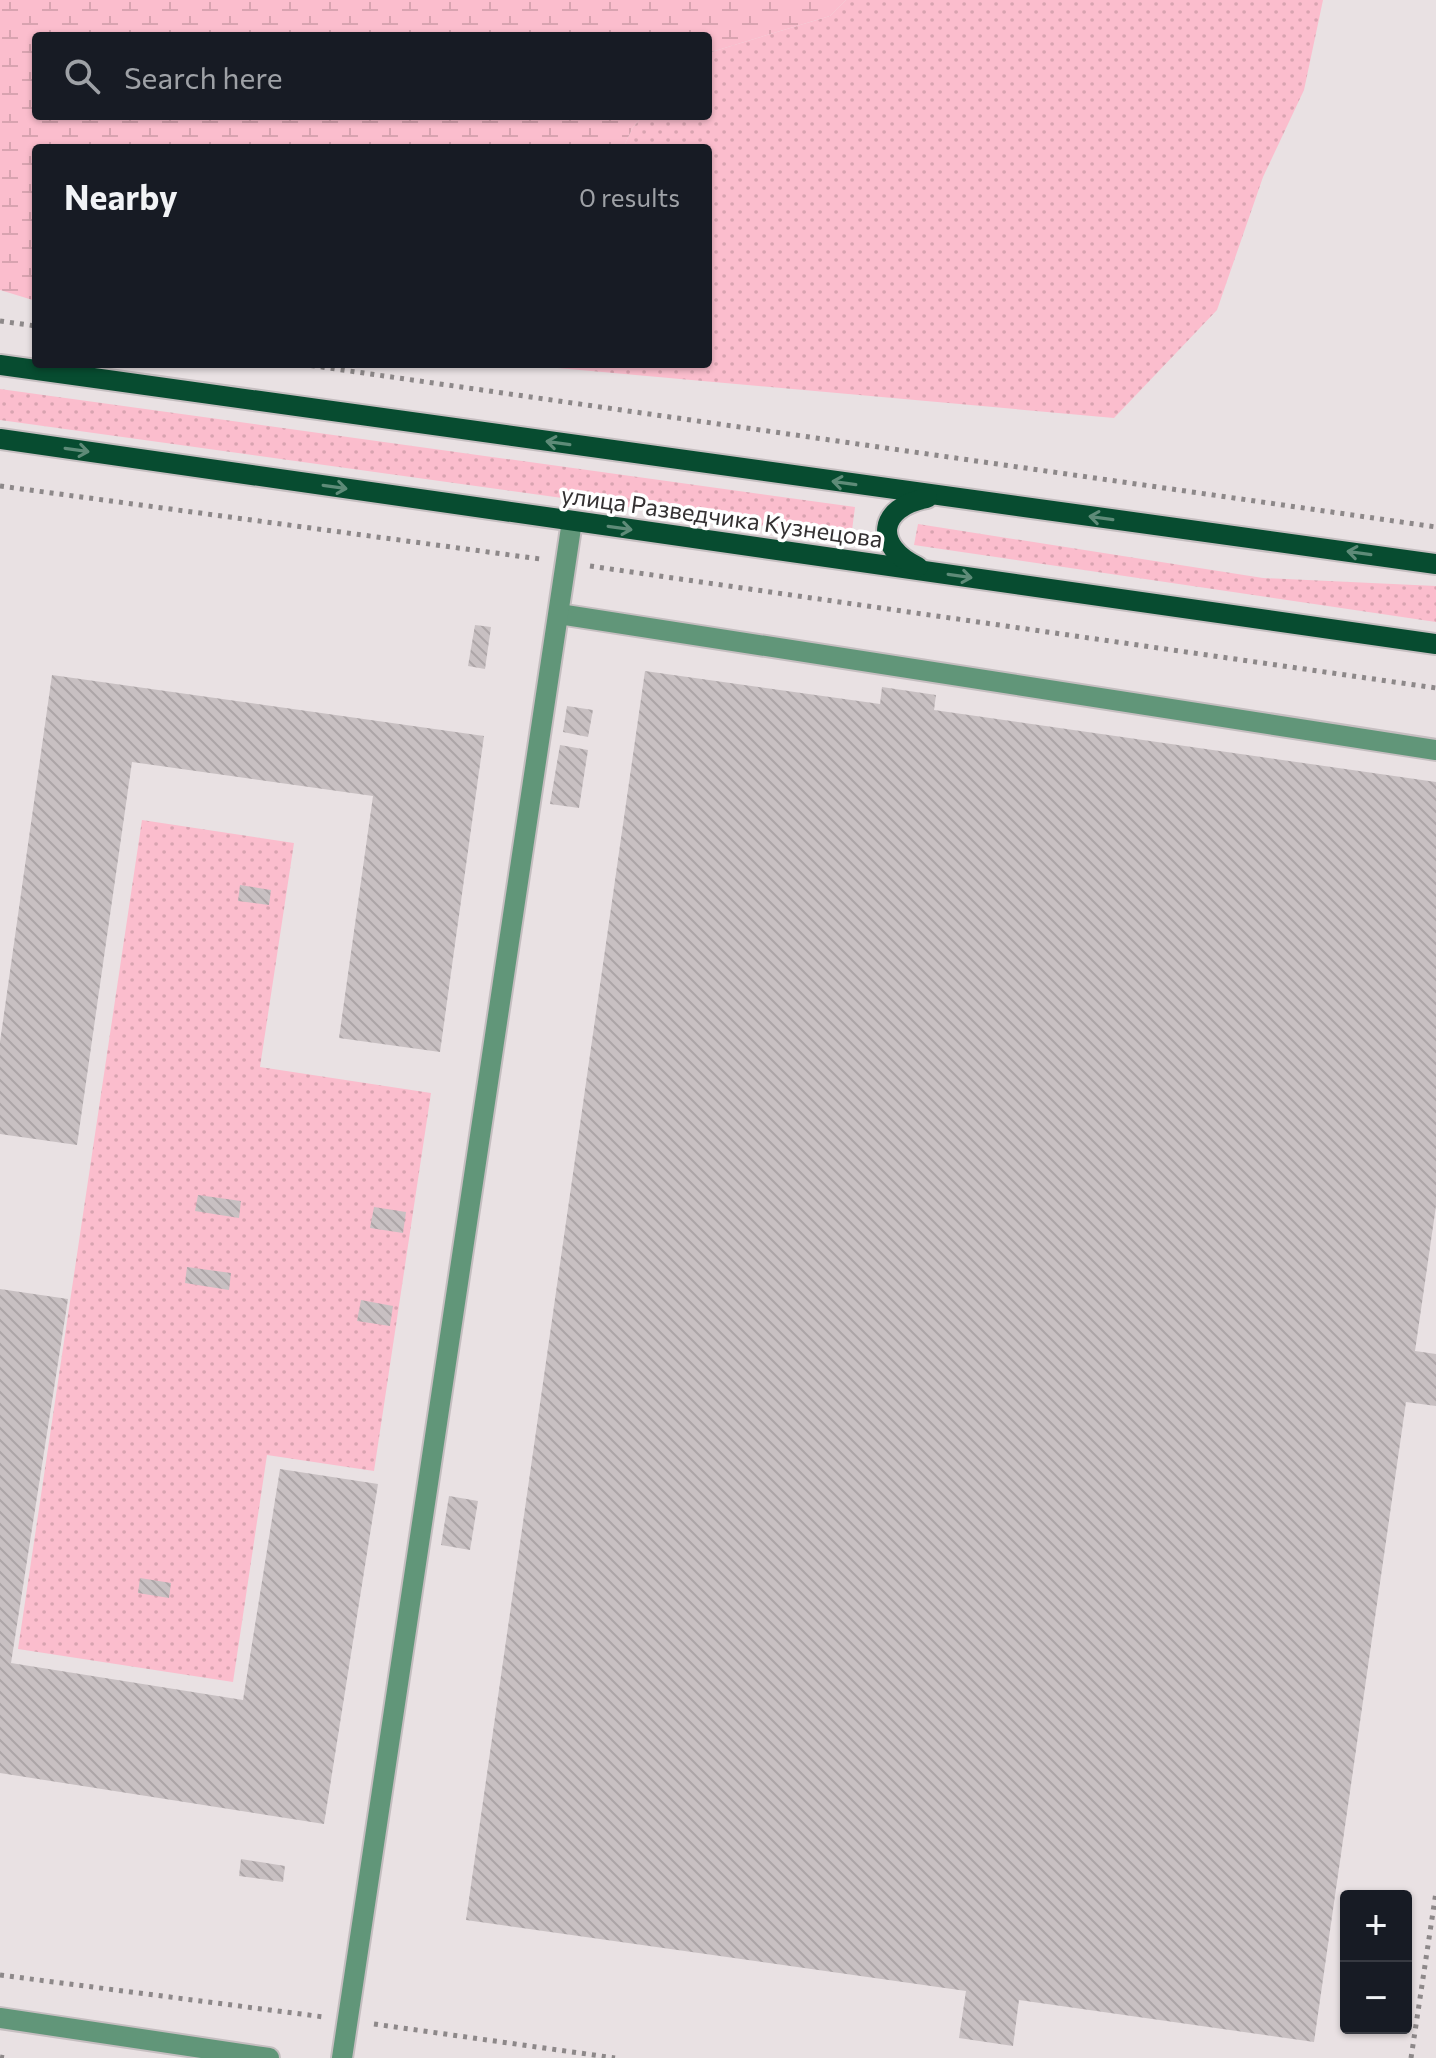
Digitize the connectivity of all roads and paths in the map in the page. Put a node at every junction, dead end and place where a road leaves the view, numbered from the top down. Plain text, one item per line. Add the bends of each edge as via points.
1 (0, 321) edge
2 (32, 325) edge
3 (0, 365) edge
4 (329, 368) edge
5 (0, 439) edge
6 (0, 486) edge
7 (938, 496) junction
8 (572, 521) junction
9 (1436, 527) edge
10 (566, 563) junction
11 (1436, 564) edge
12 (929, 572) junction
13 (559, 614) junction
14 (1436, 644) edge
15 (1436, 688) edge
16 (1436, 750) edge
17 (1436, 1892) edge
18 (0, 1975) edge
19 (0, 2018) edge
20 (348, 2020) junction
21 (269, 2058) edge
22 (342, 2058) edge
23 (615, 2058) edge
24 (1411, 2058) edge

1 - 2 path
7 -> 3 main road, улица Разведчика Кузнецова
4 - 9 path
5 -> 8 main road, улица Разведчика Кузнецова
6 - 10 path
11 -> 7 main road, улица Разведчика Кузнецова
7 - 12 main road via 910,501 894,512 886,528 889,546 903,560
8 - 10 street
8 -> 12 main road, улица Разведчика Кузнецова
10 - 13 street
10 - 15 path
12 -> 14 main road, улица Разведчика Кузнецова
13 - 16 street
13 - 20 street
17 - 24 path
18 - 20 path
19 - 21 street
20 - 22 street
20 - 23 path

